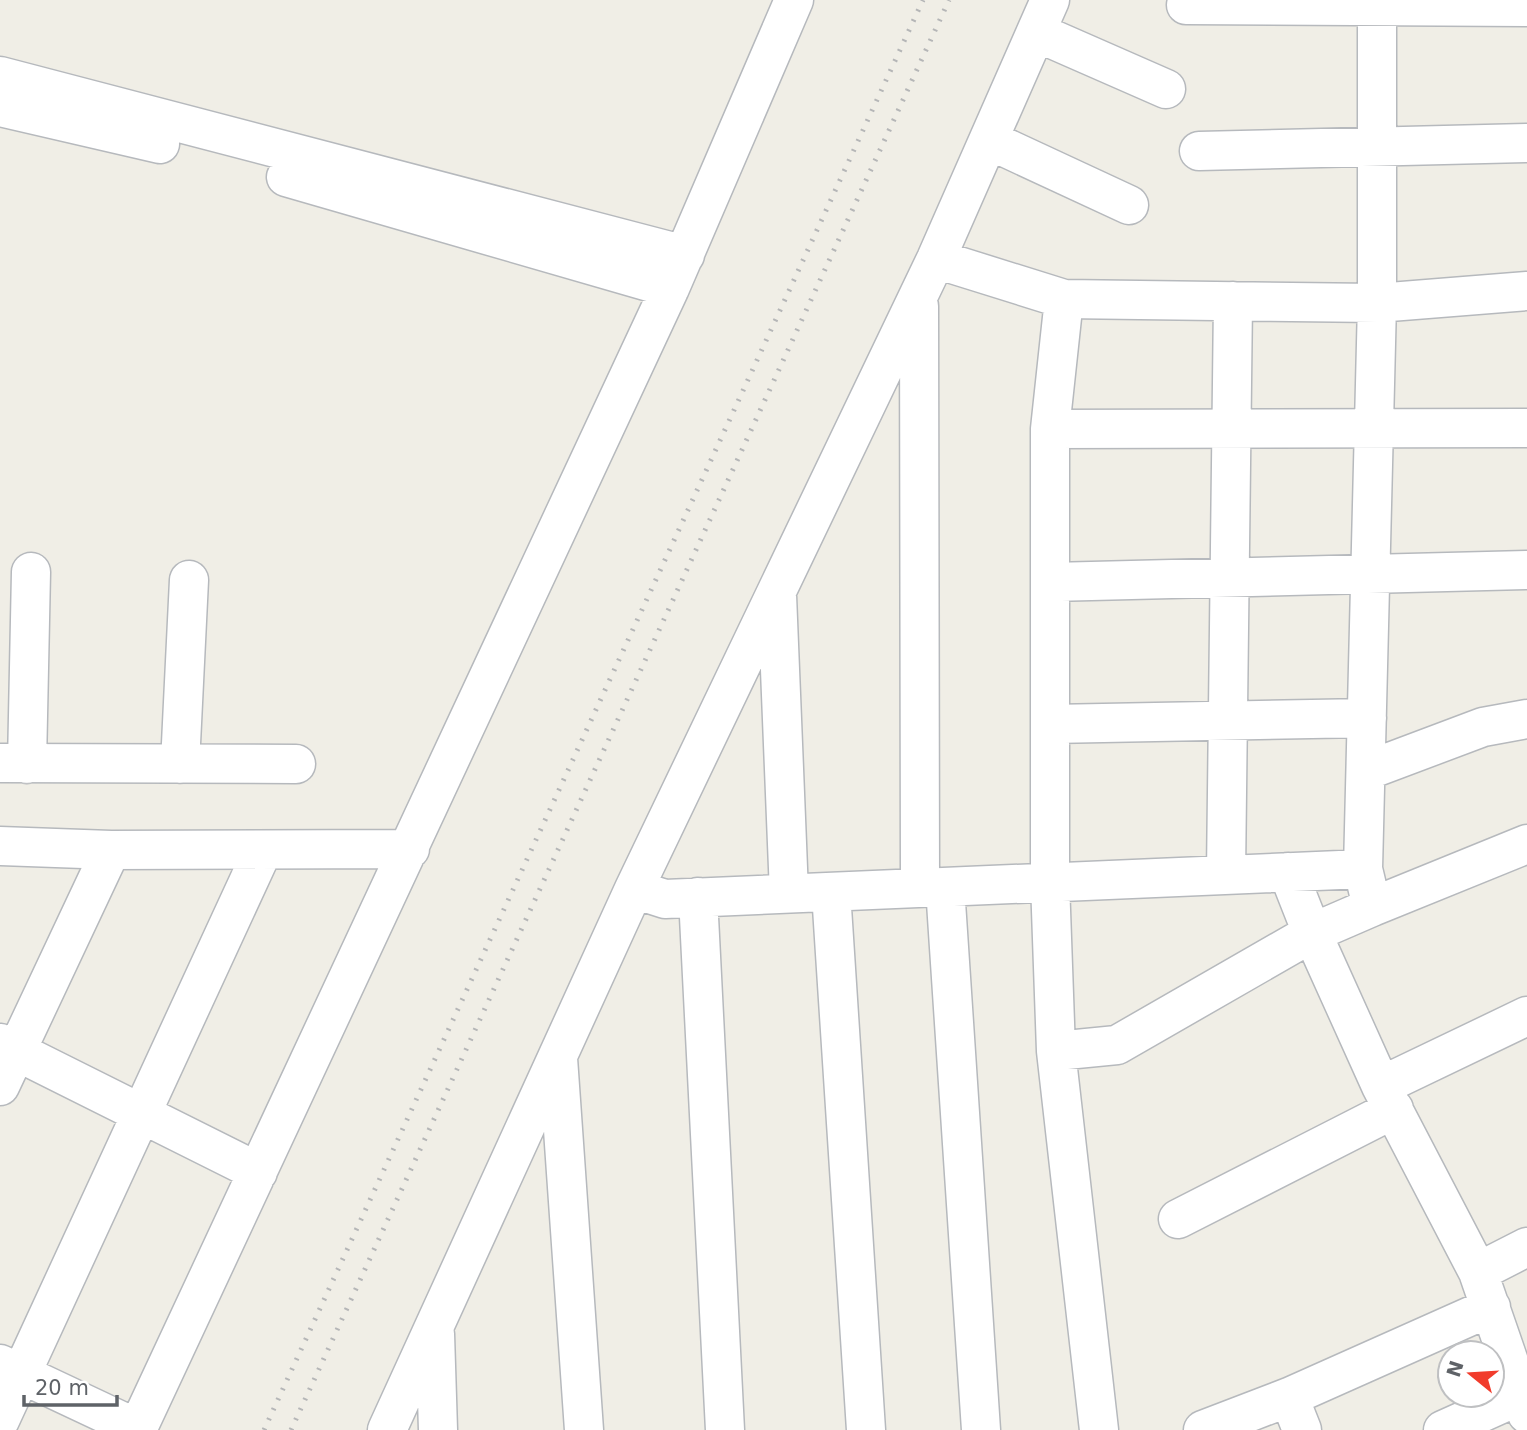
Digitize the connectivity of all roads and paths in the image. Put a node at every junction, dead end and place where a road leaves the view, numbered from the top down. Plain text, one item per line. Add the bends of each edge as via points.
1 (794, 0) edge
2 (1377, 4) edge
3 (1186, 5) dead end
4 (1527, 7) edge
5 (1043, 16) edge
6 (0, 76) edge
7 (1166, 89) dead end
8 (0, 107) edge
9 (989, 140) junction
10 (1527, 143) edge
11 (1377, 147) junction
12 (1199, 151) dead end
13 (1129, 205) dead end
14 (936, 259) junction
15 (678, 272) junction
16 (1527, 291) edge
17 (919, 295) junction
18 (1064, 299) junction
19 (1233, 301) junction
20 (1377, 303) junction
21 (1527, 428) edge
22 (1050, 429) junction
23 (1232, 429) junction
24 (1373, 429) junction
25 (1527, 570) edge
26 (30, 572) dead end
27 (1370, 575) junction
28 (1230, 578) junction
29 (189, 580) dead end
30 (1052, 582) junction
31 (777, 591) junction
32 (1367, 718) junction
33 (1527, 719) edge
34 (1228, 720) junction
35 (1051, 723) junction
36 (14, 763) edge
37 (180, 764) junction
38 (296, 765) dead end
39 (1366, 771) junction
40 (1527, 844) edge
41 (0, 846) edge
42 (410, 849) junction
43 (111, 850) junction
44 (263, 850) junction
45 (1363, 869) junction
46 (1288, 872) junction
47 (1226, 874) junction
48 (1050, 882) junction
49 (933, 887) junction
50 (634, 889) junction
51 (831, 892) junction
52 (789, 893) junction
53 (698, 897) junction
54 (1372, 907) junction
55 (1312, 933) junction
56 (1527, 1016) edge
57 (8, 1047) edge
58 (1056, 1051) junction
59 (558, 1054) junction
60 (0, 1086) edge
61 (1388, 1098) junction
62 (141, 1113) junction
63 (258, 1172) junction
64 (1178, 1219) dead end
65 (1527, 1247) edge
66 (1478, 1272) junction
67 (1491, 1307) junction
68 (435, 1325) junction
69 (1516, 1346) edge
70 (11, 1368) edge
71 (1524, 1405) edge
72 (1295, 1413) edge
73 (0, 1420) edge
74 (138, 1429) edge
75 (387, 1430) edge
76 (438, 1430) edge
77 (584, 1430) edge
78 (725, 1430) edge
79 (866, 1430) edge
80 (981, 1430) edge
81 (1099, 1430) edge
82 (1203, 1430) edge
83 (1443, 1430) edge

1 - 15 street
2 - 3 street
2 - 4 street
2 - 11 street
5 - 7 street
5 - 9 street
6 - 15 street
8 - 15 street
9 - 13 street
9 - 14 street
10 - 11 street
11 - 12 street
11 - 20 street
14 - 17 street
14 - 18 street
15 - 42 street
16 - 20 street
17 - 31 street
17 - 49 street
18 - 19 street
18 - 22 street
19 - 20 street
19 - 23 street
20 - 24 street
21 - 24 street
22 - 23 street
22 - 30 street
23 - 24 street
23 - 28 street
24 - 27 street
25 - 27 street
26 - 36 street
27 - 28 street
27 - 32 street
28 - 30 street
28 - 34 street
29 - 37 street
30 - 35 street
31 - 50 street
31 - 52 street
32 - 34 street
32 - 39 street
33 - 39 street via 1483,727
34 - 35 street
34 - 47 street
35 - 48 street
36 - 37 street
37 - 38 street
39 - 45 street
40 - 54 street
41 - 43 street
42 - 44 street
42 - 63 street
43 - 44 street
43 - 57 street
44 - 62 street
45 - 46 street
45 - 54 street
46 - 47 street
46 - 55 street
47 - 48 street
48 - 49 street
48 - 58 street
49 - 51 street
49 - 80 street
50 - 53 street via 666,899
50 - 59 street
51 - 52 street
51 - 79 street
52 - 53 street
53 - 78 street
54 - 55 street
55 - 58 street via 1117,1045
55 - 61 street
56 - 61 street
57 - 60 street
57 - 62 street
58 - 81 street
59 - 68 street
59 - 77 street
61 - 64 street
61 - 66 street
62 - 63 street
62 - 70 street
63 - 74 street
65 - 66 street
66 - 67 street
67 - 69 street
67 - 72 street
68 - 75 street
68 - 76 street
69 - 71 street
70 - 73 street
70 - 74 street
71 - 83 street
72 - 82 street

